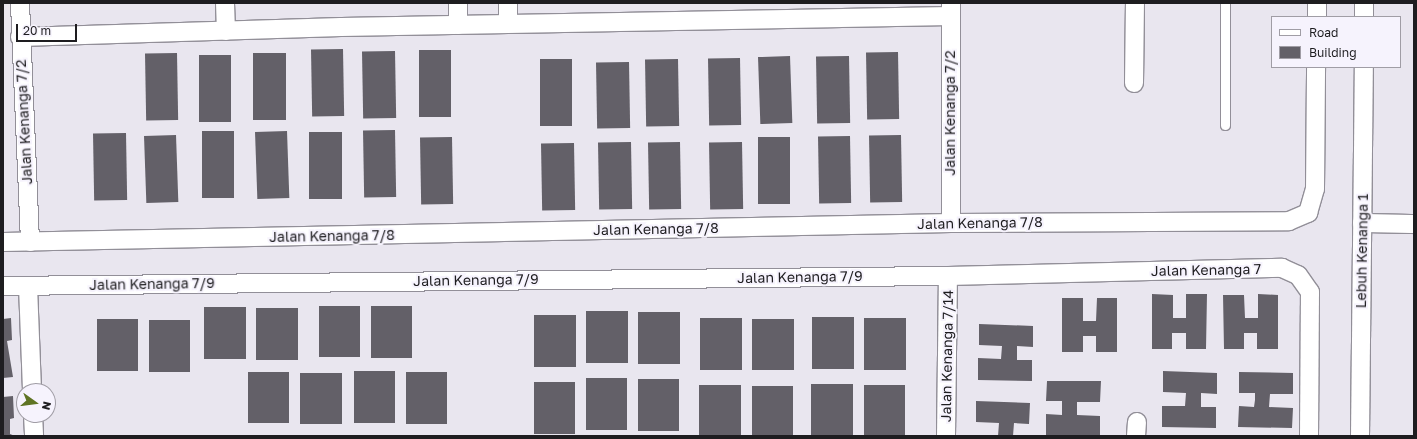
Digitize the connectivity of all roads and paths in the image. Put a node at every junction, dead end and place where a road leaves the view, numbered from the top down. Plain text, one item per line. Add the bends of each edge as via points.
1 (20, 3) edge
2 (225, 3) edge
3 (458, 3) edge
4 (508, 3) edge
5 (1135, 3) edge
6 (1225, 3) edge
7 (1317, 3) edge
8 (1364, 3) edge
9 (951, 9) edge
10 (750, 10) edge
11 (1316, 16) edge
12 (1364, 16) edge
13 (508, 24) junction
14 (458, 25) junction
15 (226, 31) junction
16 (20, 37) junction
17 (1316, 68) edge
18 (1364, 68) edge
19 (1134, 83) dead end
20 (1225, 125) dead end
21 (951, 223) junction
22 (1362, 223) junction
23 (1414, 224) edge
24 (3, 242) edge
25 (30, 242) junction
26 (948, 276) junction
27 (3, 286) edge
28 (28, 286) junction
29 (32, 383) edge
30 (33, 423) edge
31 (34, 436) edge
32 (946, 436) edge
33 (1309, 436) edge
34 (1360, 436) edge

1 - 16 street, Jalan Kenanga 7/2
2 - 15 street
3 - 14 street
4 - 13 street
5 - 19 street
6 - 20 lane
7 - 11 street
8 - 12 street
9 - 10 street
9 - 21 street, Jalan Kenanga 7/2
10 - 13 street
13 - 14 street
14 - 15 street
15 - 16 street
16 - 25 street, Jalan Kenanga 7/2
17 - 21 street, Jalan Kenanga 7/8 via 1315,190 1308,213 1289,221
18 - 22 street, Lebuh Kenanga 1
21 - 25 street, Jalan Kenanga 7/8
22 - 23 street
22 - 34 street, Lebuh Kenanga 1
24 - 25 street, Jalan Kenanga 7/8
26 - 28 street, Jalan Kenanga 7/9
26 - 32 street, Jalan Kenanga 7/14
26 - 33 street, Jalan Kenanga 7 via 1282,268 1298,275 1310,292
27 - 28 street, Jalan Kenanga 7/9
28 - 29 street
30 - 31 street

